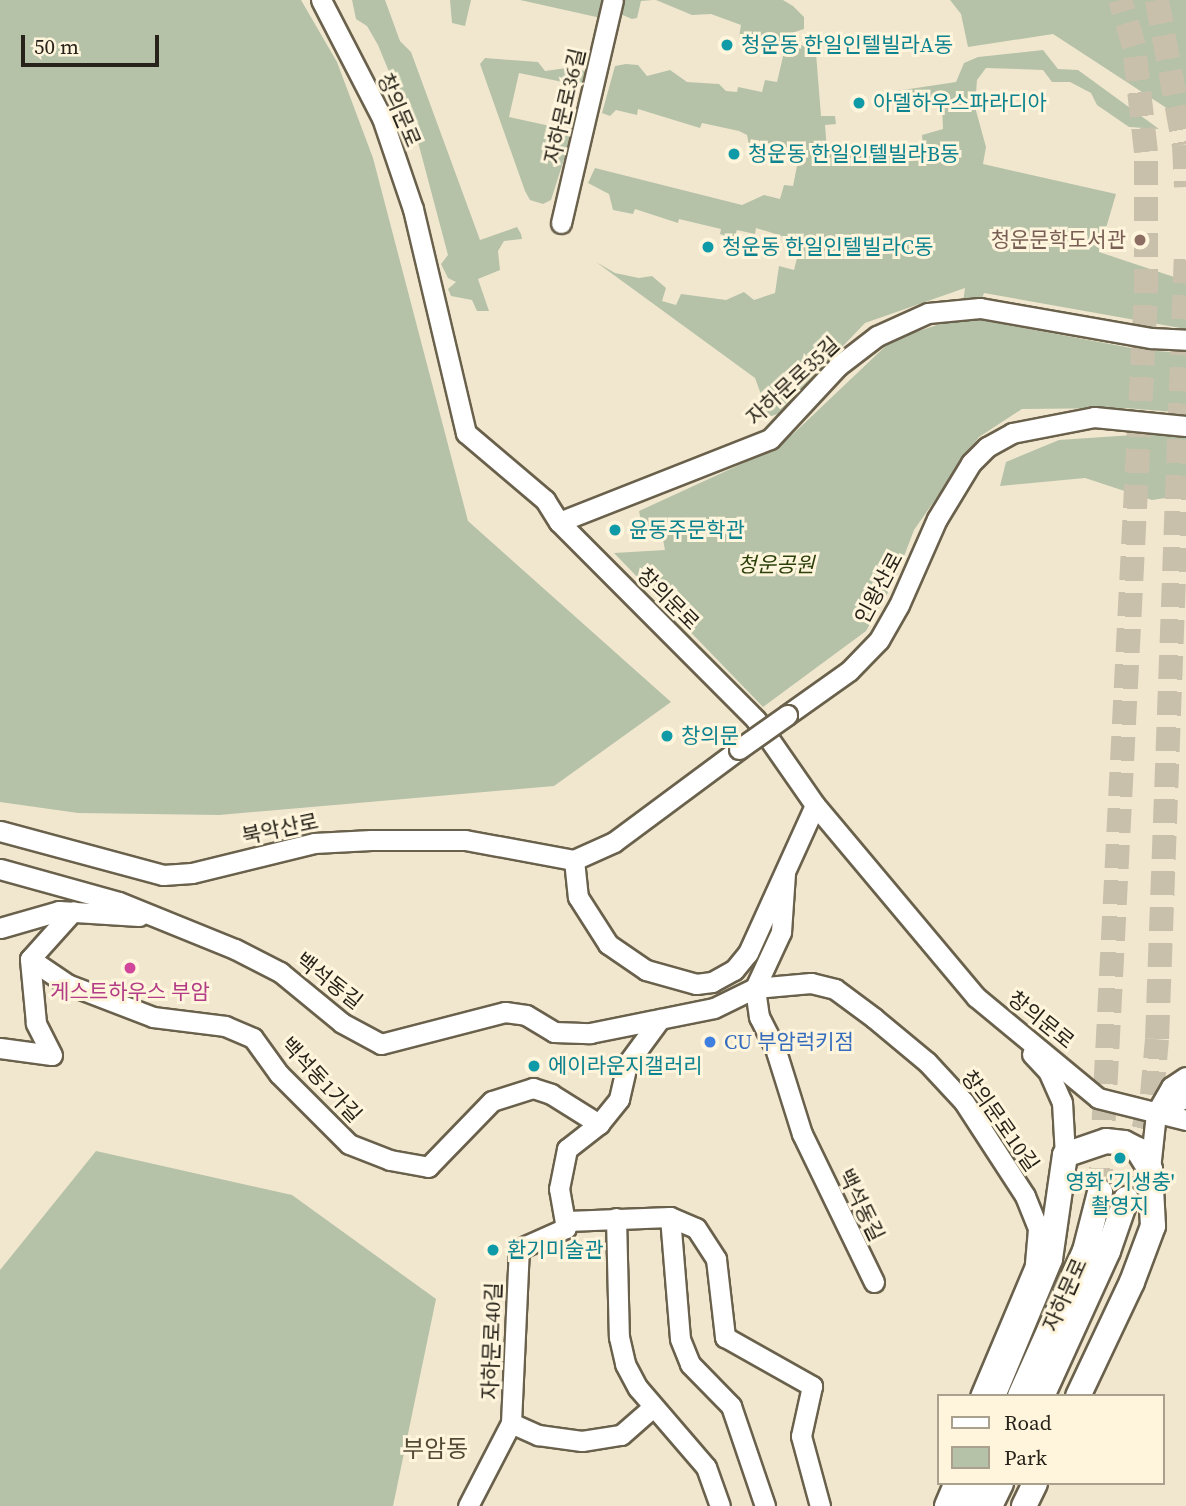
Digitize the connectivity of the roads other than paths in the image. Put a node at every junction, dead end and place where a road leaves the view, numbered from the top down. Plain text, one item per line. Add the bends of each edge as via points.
1 (321, 0) edge
2 (613, 0) edge
3 (561, 223) dead end
4 (1186, 340) edge
5 (1186, 426) edge
6 (559, 522) junction
7 (815, 805) junction
8 (0, 831) edge
9 (574, 860) junction
10 (0, 869) edge
11 (785, 874) junction
12 (73, 911) junction
13 (150, 917) junction
14 (0, 928) edge
15 (30, 959) junction
16 (755, 989) junction
17 (660, 1019) junction
18 (1029, 1040) junction
19 (0, 1048) edge
20 (1186, 1077) edge
21 (1186, 1097) edge
22 (1156, 1113) junction
23 (1186, 1120) edge
24 (599, 1124) junction
25 (1065, 1155) junction
26 (1150, 1169) junction
27 (1100, 1192) tunnel mouth
28 (1126, 1199) tunnel mouth
29 (670, 1217) junction
30 (616, 1218) junction
31 (567, 1220) junction
32 (874, 1282) dead end
33 (981, 1394) edge
34 (994, 1394) edge
35 (1021, 1394) edge
36 (1043, 1394) edge
37 (1079, 1394) edge
38 (653, 1407) junction
39 (511, 1423) junction
40 (482, 1471) junction
41 (943, 1485) edge
42 (956, 1485) edge
43 (979, 1485) edge
44 (1000, 1485) edge
45 (1034, 1485) edge
46 (468, 1506) edge
47 (478, 1506) edge
48 (720, 1506) edge
49 (765, 1506) edge
50 (820, 1506) edge
51 (934, 1506) edge
52 (947, 1506) edge
53 (970, 1506) edge
54 (990, 1506) edge
55 (1024, 1506) edge

1 - 6 street, 창의문로 via 382,118 413,209 466,433 525,482
2 - 3 street, 자하문로36길
4 - 6 street, 자하문로35길 via 980,308 928,313 877,336 838,366 770,439
5 - 9 street, 인왕산로, bridge via 1094,417 1012,433 987,447 971,463 937,519 900,605 878,640 849,671 614,842
6 - 7 street, 창의문로 via 757,720
7 - 11 street
7 - 18 street, 창의문로 via 928,945 976,997
8 - 9 street, 북악산로 via 163,875 192,873 314,843 371,840 465,840
9 - 11 street via 578,897 608,944 646,970 696,984 712,982 734,970 748,953
10 - 13 street, 백석동길 via 119,902
11 - 16 street via 781,932
12 - 13 street
12 - 14 street
12 - 15 street
13 - 17 street, 백석동길 via 280,972 342,1023 381,1044 505,1012 526,1015 554,1032 590,1033
15 - 19 street via 36,1023 52,1055
15 - 24 street, 백석동1가길 via 68,985 153,1017 225,1026 253,1038 279,1074 349,1144 390,1160 428,1167 492,1101 533,1088
16 - 17 street, 백석동길 via 714,1008
16 - 32 street, 백석동길 via 759,1017 775,1048 802,1134
16 - 33 street, 창의문로10길 via 811,983 835,989 874,1018 927,1062 964,1102 1026,1196 1038,1229 1035,1266
17 - 24 street via 627,1064 619,1099
18 - 22 street, 창의문로 via 1098,1098
18 - 25 street via 1033,1055 1048,1071 1062,1102
20 - 22 street via 1171,1087
21 - 22 street
22 - 23 street, 창의문로
22 - 26 street
24 - 31 street via 567,1149 559,1189
25 - 26 main road via 1106,1140 1138,1150
25 - 34 main road via 1050,1259
26 - 37 main road via 1153,1226 1144,1256
27 - 35 main road, 자하문로 via 1085,1251
28 - 36 main road, 자하문로 via 1108,1251
29 - 30 street
29 - 49 street via 680,1339 690,1364 731,1406
29 - 50 street via 696,1228 716,1259 725,1337 812,1387 800,1436
30 - 31 street
30 - 38 street via 619,1336 625,1364
31 - 39 street, 자하문로40길 via 566,1228 519,1249
38 - 39 street via 621,1435 582,1441 538,1435
38 - 48 street via 706,1467
39 - 40 street, 자하문로40길
40 - 46 street, 자하문로40길
40 - 47 street, 자하문로40길
41 - 51 street
42 - 52 main road
43 - 53 main road
44 - 54 main road
45 - 55 main road

